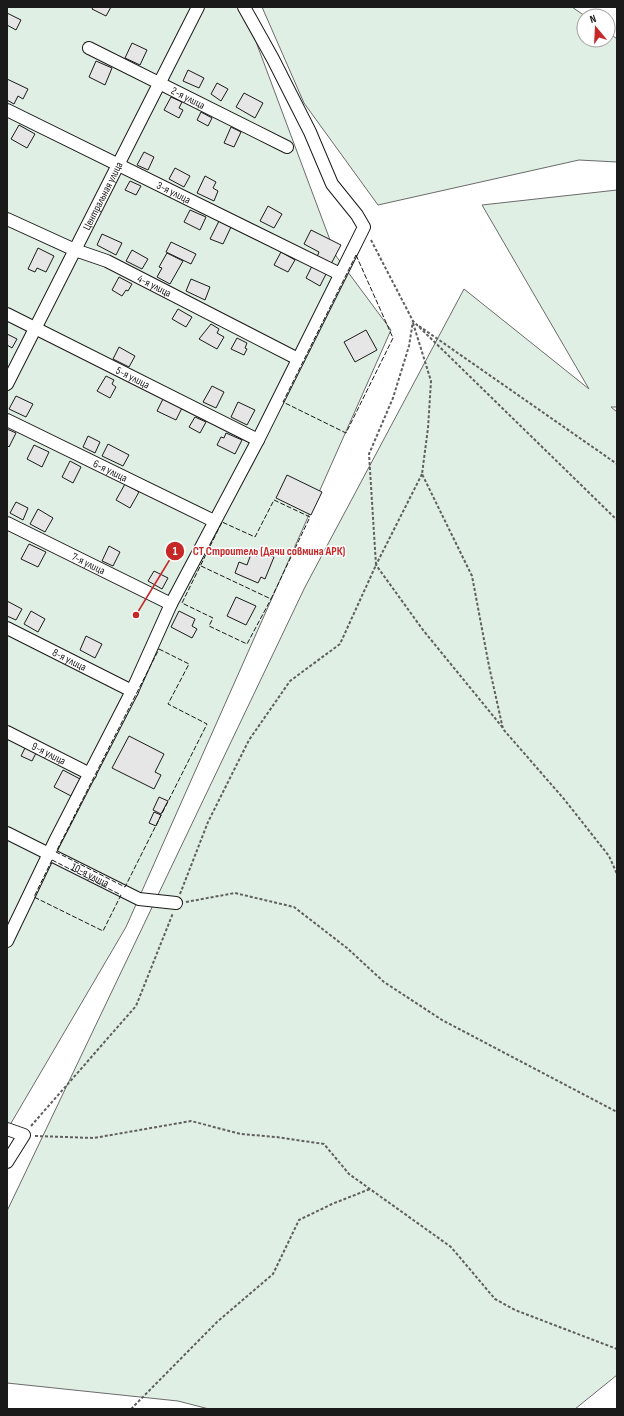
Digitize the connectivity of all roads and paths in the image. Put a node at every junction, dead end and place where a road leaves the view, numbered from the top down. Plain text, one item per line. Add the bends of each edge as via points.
1 (198, 7) edge
2 (244, 7) edge
3 (89, 48) dead end
4 (160, 82) junction
5 (7, 110) edge
6 (288, 147) dead end
7 (118, 165) junction
8 (7, 219) edge
9 (364, 227) junction
10 (75, 250) junction
11 (340, 274) junction
12 (7, 314) edge
13 (413, 321) junction
14 (35, 328) junction
15 (298, 358) junction
16 (7, 384) edge
17 (7, 420) edge
18 (258, 440) junction
19 (617, 464) edge
20 (422, 474) junction
21 (617, 520) edge
22 (214, 521) junction
23 (7, 524) edge
24 (376, 566) junction
25 (171, 604) junction
26 (7, 628) edge
27 (132, 691) junction
28 (503, 729) junction
29 (7, 732) edge
30 (90, 774) junction
31 (7, 833) edge
32 (49, 853) junction
33 (617, 874) edge
34 (176, 904) junction
35 (8, 937) edge
36 (617, 1112) edge
37 (7, 1129) edge
38 (24, 1135) junction
39 (7, 1162) edge
40 (370, 1189) junction
41 (617, 1349) edge
42 (131, 1409) edge

1 - 4 street, Центральная улица
2 - 9 street via 274,59 332,184
3 - 4 street, 2-я улица
4 - 6 street, 2-я улица
4 - 7 street, Центральная улица
5 - 7 street, 3-я улица
7 - 10 street, Центральная улица
7 - 11 street, 3-я улица
8 - 10 street, 4-я улица
9 - 11 street
9 - 13 path
10 - 14 street, Центральная улица
10 - 15 street, 4-я улица via 107,261
11 - 15 street
12 - 14 street, 5-я улица
13 - 19 path
13 - 20 path via 431,381
13 - 21 path
13 - 24 path via 409,346 393,398 369,454
14 - 16 street, Центральная улица
14 - 18 street, 5-я улица
15 - 18 street
17 - 22 street, 6-я улица
18 - 22 street
20 - 24 path
20 - 28 path via 472,576
22 - 25 street
23 - 25 street, 7-я улица
24 - 28 path via 423,630
24 - 34 path via 340,644 290,681 249,740 208,822
25 - 27 street
26 - 27 street, 8-я улица
27 - 30 street
28 - 33 path via 564,799 604,850
29 - 30 street, 9-я улица
30 - 32 street
31 - 32 street, 10-я улица
32 - 34 street, 10-я улица via 139,899
32 - 35 street
34 - 36 path via 235,893 294,907 347,948 384,982 442,1020
34 - 38 path via 136,1006
37 - 38 street
38 - 39 street
38 - 40 path via 94,1138 190,1121 241,1134 324,1144 348,1174
40 - 41 path via 451,1247 495,1299 515,1310
40 - 42 path via 299,1220 273,1274 218,1322

